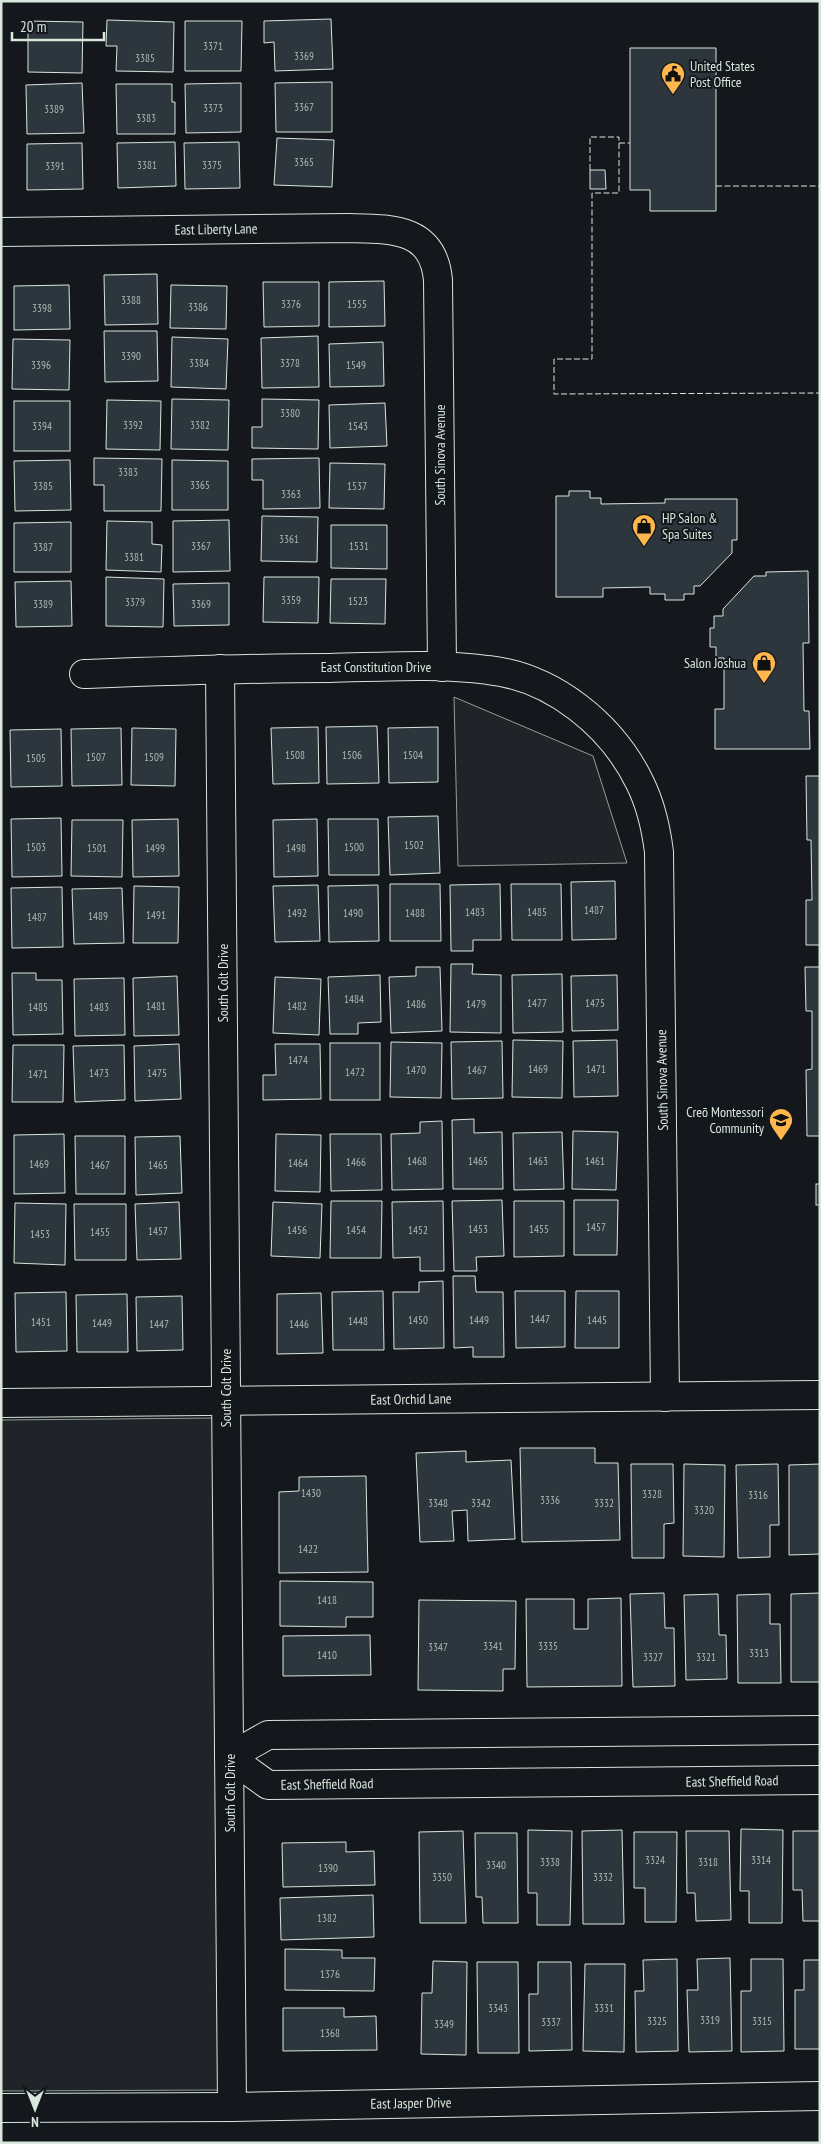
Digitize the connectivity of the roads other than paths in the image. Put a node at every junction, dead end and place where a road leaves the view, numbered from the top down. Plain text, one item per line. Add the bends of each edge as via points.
1 (1, 232) edge
2 (426, 247) joint
3 (442, 667) junction
4 (220, 668) junction
5 (84, 674) dead end
6 (631, 768) joint
7 (820, 1395) edge
8 (665, 1397) junction
9 (226, 1401) junction
10 (1, 1402) edge
11 (820, 1730) edge
12 (230, 1757) junction
13 (820, 1780) edge
14 (820, 2096) edge
15 (232, 2107) junction
16 (1, 2108) edge

1 - 2 street, East Liberty Lane via 387,229 404,232
2 - 3 street, South Sinova Avenue via 434,259 438,280
3 - 4 street, East Constitution Drive
3 - 6 street, East Constitution Drive via 506,673 556,693 585,713 622,752
4 - 5 street, East Constitution Drive
4 - 9 street, South Colt Drive
6 - 8 street, South Sinova Avenue via 650,808 659,852
7 - 8 street, East Orchid Lane
8 - 9 street, East Orchid Lane
9 - 10 street, East Orchid Lane
9 - 12 street, South Colt Drive
11 - 12 street via 268,1735
12 - 13 street, East Sheffield Road via 268,1785
12 - 15 street, South Colt Drive
14 - 15 street, East Jasper Drive
15 - 16 street, East Jasper Drive

